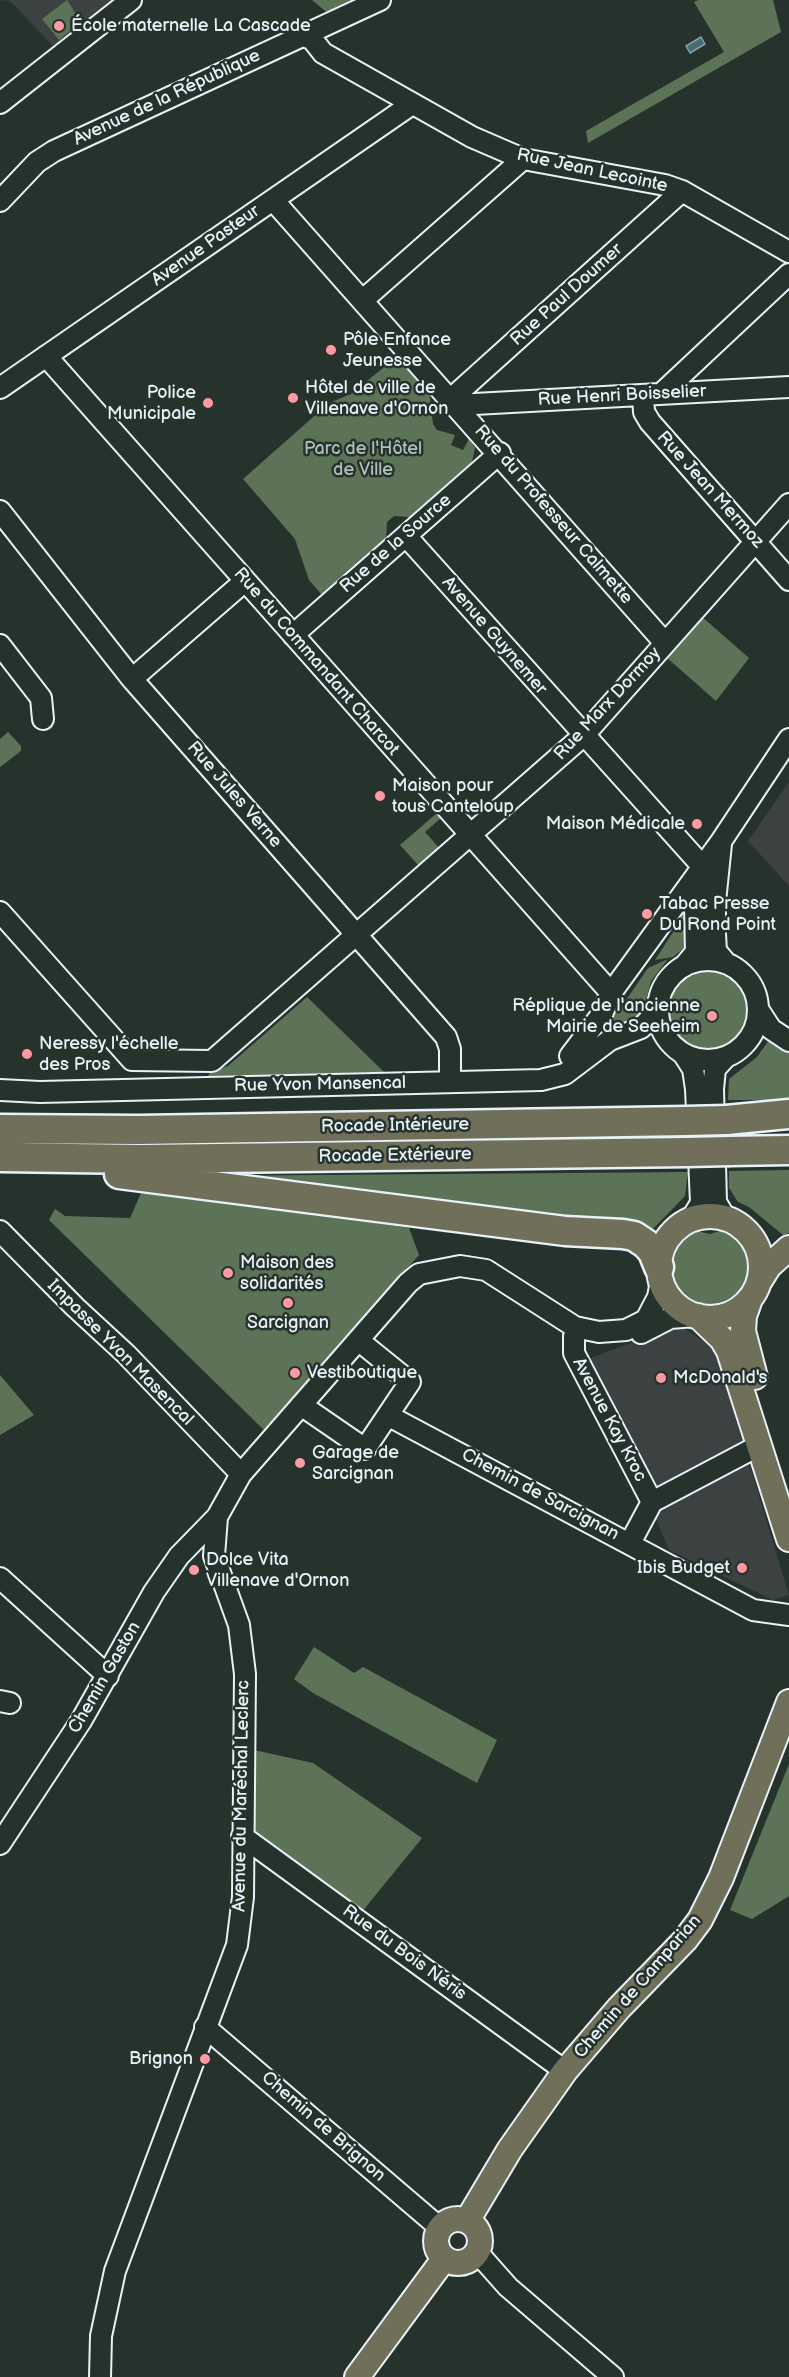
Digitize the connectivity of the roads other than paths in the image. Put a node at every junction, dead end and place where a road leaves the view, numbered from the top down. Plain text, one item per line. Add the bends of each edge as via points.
1 (131, 0) edge
2 (380, 0) edge
3 (302, 36) junction
4 (0, 103) edge
5 (412, 104) junction
6 (523, 159) junction
7 (682, 191) junction
8 (273, 200) junction
9 (0, 201) edge
10 (789, 252) edge
11 (789, 274) edge
12 (363, 300) junction
13 (46, 356) junction
14 (789, 387) edge
15 (0, 388) edge
16 (652, 395) junction
17 (453, 402) junction
18 (500, 453) junction
19 (789, 504) edge
20 (0, 511) edge
21 (406, 536) junction
22 (756, 542) junction
23 (789, 580) edge
24 (245, 581) junction
25 (293, 635) junction
26 (665, 643) junction
27 (0, 645) edge
28 (132, 679) junction
29 (43, 719) dead end
30 (583, 736) junction
31 (789, 738) edge
32 (470, 837) junction
33 (722, 840) junction
34 (702, 867) junction
35 (0, 912) edge
36 (357, 934) junction
37 (726, 963) junction
38 (686, 964) junction
39 (611, 993) junction
40 (758, 1009) junction
41 (657, 1012) junction
42 (602, 1014) junction
43 (619, 1037) junction
44 (789, 1041) edge
45 (679, 1051) junction
46 (570, 1056) dead end
47 (726, 1057) junction
48 (450, 1082) junction
49 (0, 1090) edge
50 (789, 1114) edge
51 (726, 1120) junction
52 (789, 1121) edge
53 (0, 1129) edge
54 (789, 1150) edge
55 (0, 1157) edge
56 (0, 1169) edge
57 (726, 1219) junction
58 (685, 1222) junction
59 (0, 1231) edge
60 (748, 1233) junction
61 (789, 1240) edge
62 (789, 1248) edge
63 (660, 1274) junction
64 (754, 1291) junction
65 (396, 1298) junction
66 (697, 1316) junction
67 (574, 1336) junction
68 (358, 1340) junction
69 (301, 1405) junction
70 (389, 1416) junction
71 (760, 1445) junction
72 (241, 1474) junction
73 (789, 1485) edge
74 (652, 1502) junction
75 (217, 1517) junction
76 (789, 1539) edge
77 (630, 1543) junction
78 (0, 1578) edge
79 (789, 1615) edge
80 (108, 1676) junction
81 (789, 1702) edge
82 (242, 1836) junction
83 (0, 1844) edge
84 (205, 2027) junction
85 (565, 2071) junction
86 (467, 2221) junction
87 (440, 2228) junction
88 (477, 2252) junction
89 (444, 2259) junction
90 (100, 2377) edge
91 (357, 2377) edge
92 (613, 2377) edge

1 - 4 street
2 - 3 street, Avenue de la République
3 - 5 street, Rue Jean Lecointe
3 - 9 street, Avenue de la République via 54,151
5 - 6 street, Rue Jean Lecointe
5 - 8 street, Avenue Pasteur
6 - 7 street, Rue Jean Lecointe
6 - 12 street
7 - 10 street, Rue Jean Lecointe
7 - 17 street, Rue Paul Doumer
8 - 12 street, Rue du Professeur Calmette
8 - 13 street, Avenue Pasteur
11 - 16 street
12 - 17 street, Rue du Professeur Calmette
13 - 15 street, Avenue Pasteur
13 - 24 street, Rue du Commandant Charcot
14 - 16 street, Rue Henri Boisselier
16 - 17 street, Rue Henri Boisselier
16 - 22 street, Rue Jean Mermoz via 644,412 650,422
17 - 18 street, Rue du Professeur Calmette
18 - 21 street, Rue de la Source
18 - 26 street, Rue du Professeur Calmette
19 - 22 street, Rue Marx Dormoy
20 - 28 street, Rue Jules Verne
21 - 25 street, Rue de la Source
21 - 30 street, Avenue Guynemer
22 - 23 street, Rue Jean Mermoz
22 - 26 street, Rue Marx Dormoy
24 - 25 street, Rue du Commandant Charcot
24 - 28 street
25 - 32 street, Rue du Commandant Charcot
26 - 30 street, Rue Marx Dormoy
27 - 29 street via 41,698
28 - 36 street, Rue Jules Verne
30 - 32 street, Rue Marx Dormoy
30 - 34 street, Avenue Guynemer
31 - 33 street
32 - 36 street, Rue Marx Dormoy
32 - 39 street, Rue du Commandant Charcot
33 - 34 street
33 - 37 street via 715,934 716,951
34 - 38 street via 695,905 696,952
34 - 39 street
35 - 36 street, Rue Marx Dormoy via 132,1060 212,1061
36 - 48 street, Rue Jules Verne via 446,1037 450,1048
37 - 38 street via 712,960
37 - 40 street via 745,976 756,994
38 - 41 street via 664,984
39 - 42 street
40 - 44 street via 771,1029
40 - 47 street via 753,1033
41 - 43 street, Rue Yvon Mansencal via 640,1028
41 - 45 street via 665,1037
42 - 43 street
42 - 46 street
43 - 45 street
43 - 48 street, Rue Yvon Mansencal via 565,1074
45 - 47 street via 698,1060
45 - 58 street via 693,1069 696,1089 701,1203
47 - 57 street via 715,1070 713,1089 716,1202
48 - 49 street, Rue Yvon Mansencal
50 - 51 highway
51 - 52 highway, Rocade Intérieure
51 - 53 highway, Rocade Intérieure, bridge
54 - 55 highway, Rocade Extérieure, bridge via 141,1159
56 - 63 highway via 110,1173 565,1231 623,1234 646,1244
57 - 58 main road via 712,1216
57 - 60 main road
58 - 63 main road via 666,1241
59 - 72 street, Impasse Yvon Masencal
60 - 61 main road via 762,1239
60 - 64 main road via 761,1265
62 - 64 main road via 769,1266
63 - 65 street, Avenue du Maréchal Leclerc via 653,1310 646,1320 615,1332 575,1327 501,1277 474,1266 419,1274
63 - 66 main road via 668,1297 680,1309
64 - 66 main road via 739,1309 725,1316
64 - 73 main road via 744,1316 746,1348
65 - 67 street, Avenue du Maréchal Leclerc via 437,1280 473,1278 510,1294
65 - 68 street, Avenue du Maréchal Leclerc
66 - 67 street, Avenue du Maréchal Leclerc via 670,1317 616,1340
66 - 71 main road via 729,1351
67 - 74 street, Avenue Kay Kroc via 574,1353
68 - 69 street, Avenue du Maréchal Leclerc
68 - 70 street via 410,1382
69 - 70 street via 365,1449
69 - 72 street, Avenue du Maréchal Leclerc
70 - 77 street, Chemin de Sarcignan
71 - 74 street
71 - 76 main road
72 - 75 street, Avenue du Maréchal Leclerc
74 - 77 street
75 - 80 street, Chemin Gaston via 160,1582
75 - 82 street, Avenue du Maréchal Leclerc via 214,1556 243,1646
77 - 79 street, Chemin de Sarcignan via 753,1610
78 - 80 street
80 - 83 street, Chemin Gaston
81 - 85 main road, Chemin de Camparian via 721,1878 700,1920
82 - 84 street, Avenue du Maréchal Leclerc via 243,1897 237,1945
82 - 85 street, Rue du Bois Néris
84 - 87 street, Chemin de Brignon
84 - 90 street, Avenue du Maréchal Leclerc via 115,2271 101,2336
85 - 86 main road, Chemin de Camparian via 510,2149
86 - 87 main road via 452,2220
86 - 88 main road via 480,2238
87 - 89 main road via 436,2241
88 - 89 main road via 462,2263
88 - 92 street via 508,2287
89 - 91 main road

